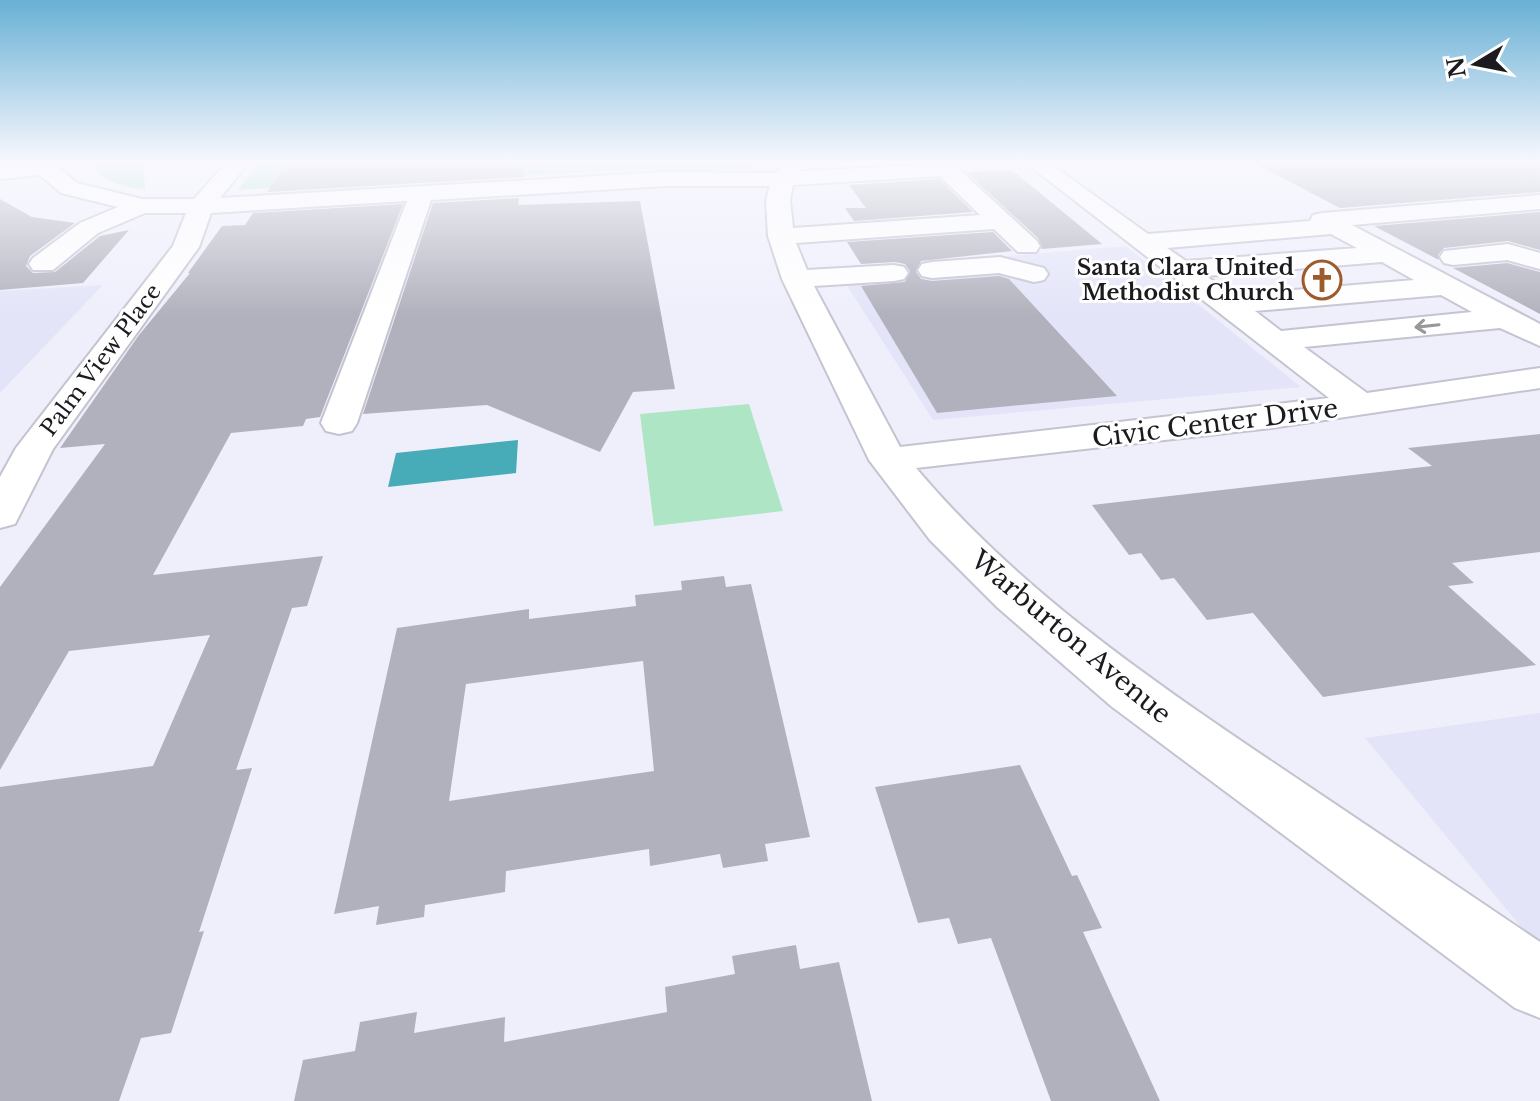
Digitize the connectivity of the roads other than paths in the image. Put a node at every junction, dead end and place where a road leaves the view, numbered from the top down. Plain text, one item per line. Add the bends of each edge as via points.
1 (124, 213) edge
2 (198, 213) edge
3 (415, 213) edge
4 (781, 213) edge
5 (993, 213) edge
6 (1103, 213) edge
7 (1402, 213) edge
8 (1001, 221) junction
9 (1335, 226) junction
10 (1141, 242) junction
11 (1027, 246) dead end
12 (1387, 254) junction
13 (789, 257) junction
14 (1453, 257) dead end
15 (1540, 261) edge
16 (43, 264) dead end
17 (932, 270) dead end
18 (1178, 270) junction
19 (894, 273) dead end
20 (1034, 274) dead end
21 (1445, 286) junction
22 (1225, 305) junction
23 (1505, 318) junction
24 (1540, 337) edge
25 (1274, 341) junction
26 (1540, 378) edge
27 (1361, 405) junction
28 (339, 423) dead end
29 (888, 460) junction
30 (0, 515) edge
31 (1540, 983) edge

1 - 16 street via 89,228
2 - 30 street, Palm View Place via 186,247 35,448
3 - 28 street
4 - 13 street, Warburton Avenue
5 - 8 street
6 - 10 street
7 - 9 street via 1322,220
8 - 11 street
8 - 13 street
9 - 10 street
9 - 12 street
10 - 18 street
12 - 18 street
12 - 21 street
13 - 19 street
13 - 29 street, Warburton Avenue
14 - 15 street via 1508,252
17 - 20 street via 1000,265
18 - 22 street
21 - 22 street
21 - 23 street
22 - 25 street
23 - 24 street
23 -> 25 street
25 - 27 street
26 - 27 street, Civic Center Drive
27 - 29 street, Civic Center Drive
29 - 31 street, Warburton Avenue via 955,539 1014,596 1129,692

